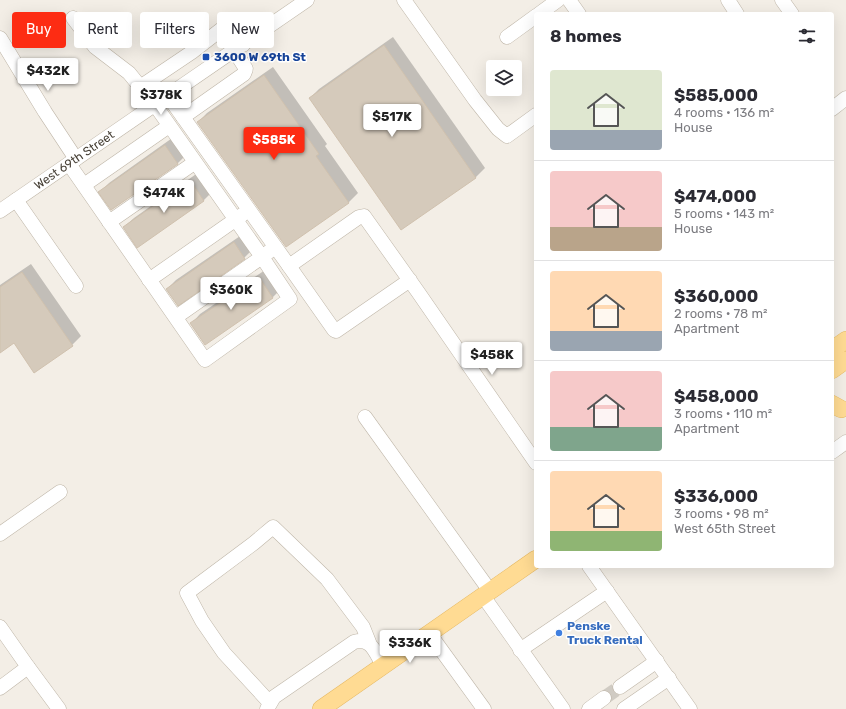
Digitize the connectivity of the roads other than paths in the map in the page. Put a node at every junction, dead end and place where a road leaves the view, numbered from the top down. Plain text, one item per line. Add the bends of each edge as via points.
1 (307, 0) edge
2 (404, 0) edge
3 (558, 0) edge
4 (569, 0) edge
5 (728, 0) edge
6 (782, 0) edge
7 (542, 12) edge
8 (578, 12) edge
9 (736, 12) edge
10 (791, 12) edge
11 (534, 17) edge
12 (73, 18) dead end
13 (274, 22) edge
14 (217, 33) edge
15 (507, 37) dead end
16 (0, 38) edge
17 (237, 48) edge
18 (238, 48) edge
19 (140, 87) junction
20 (168, 96) junction
21 (846, 98) edge
22 (155, 105) junction
23 (834, 107) edge
24 (534, 116) edge
25 (183, 117) junction
26 (169, 126) junction
27 (72, 161) junction
28 (194, 163) junction
29 (84, 185) junction
30 (16, 200) junction
31 (249, 210) junction
32 (0, 212) edge
33 (235, 220) junction
34 (109, 222) junction
35 (275, 247) junction
36 (262, 257) junction
37 (289, 266) junction
38 (149, 280) junction
39 (410, 280) junction
40 (76, 286) dead end
41 (176, 317) junction
42 (846, 340) edge
43 (834, 349) edge
44 (365, 417) dead end
45 (846, 442) edge
46 (834, 449) edge
47 (534, 460) edge
48 (60, 492) dead end
49 (0, 534) edge
50 (534, 560) edge
51 (590, 568) edge
52 (607, 591) junction
53 (486, 594) junction
54 (0, 627) edge
55 (429, 633) junction
56 (369, 642) junction
57 (520, 650) junction
58 (657, 661) junction
59 (384, 665) junction
60 (28, 667) junction
61 (668, 678) junction
62 (620, 687) tunnel mouth
63 (0, 688) edge
64 (604, 698) tunnel mouth
65 (268, 706) edge
66 (58, 709) edge
67 (321, 709) edge
68 (484, 709) edge
69 (563, 709) edge
70 (588, 709) edge
71 (624, 709) edge
72 (690, 709) edge

1 - 13 street, West 69th Street
2 - 24 street via 474,100 498,129 507,136
3 - 7 street
4 - 8 street
5 - 9 street
6 - 10 street
11 - 15 street
12 - 19 street via 95,47 130,73
14 - 19 street
16 - 27 street
17 - 20 street, West 69th Street
18 - 25 street via 246,69 244,74
19 - 22 street
20 - 22 street, West 69th Street
20 - 25 street
21 - 23 street
22 - 26 street
22 - 27 street, West 69th Street
25 - 31 street
26 - 28 street
26 - 29 street
27 - 29 street
27 - 30 street, West 69th Street
28 - 33 street
28 - 34 street
29 - 34 street
30 - 32 street, West 69th Street
30 - 40 street
31 - 33 street
31 - 35 street
33 - 36 street
33 - 38 street
34 - 38 street
35 - 36 street
35 - 37 street
36 - 41 street
36 - 41 street via 290,298 205,360
37 - 39 street via 336,331
37 - 39 street via 362,215
38 - 41 street
39 - 47 street
42 - 43 main road
44 - 53 street
45 - 46 street
48 - 49 street
50 - 53 main road
51 - 52 street
52 - 57 street
52 - 58 street
53 - 55 main road
53 - 57 street
54 - 60 street
55 - 59 main road
55 - 68 street
56 - 59 street
56 - 65 street via 354,642 274,697
56 - 65 street via 362,628 327,580 273,527 187,593 224,653
57 - 69 street
58 - 61 street
58 - 62 street
59 - 67 main road
60 - 63 street
60 - 66 street
61 - 71 street
61 - 72 street
64 - 70 street

